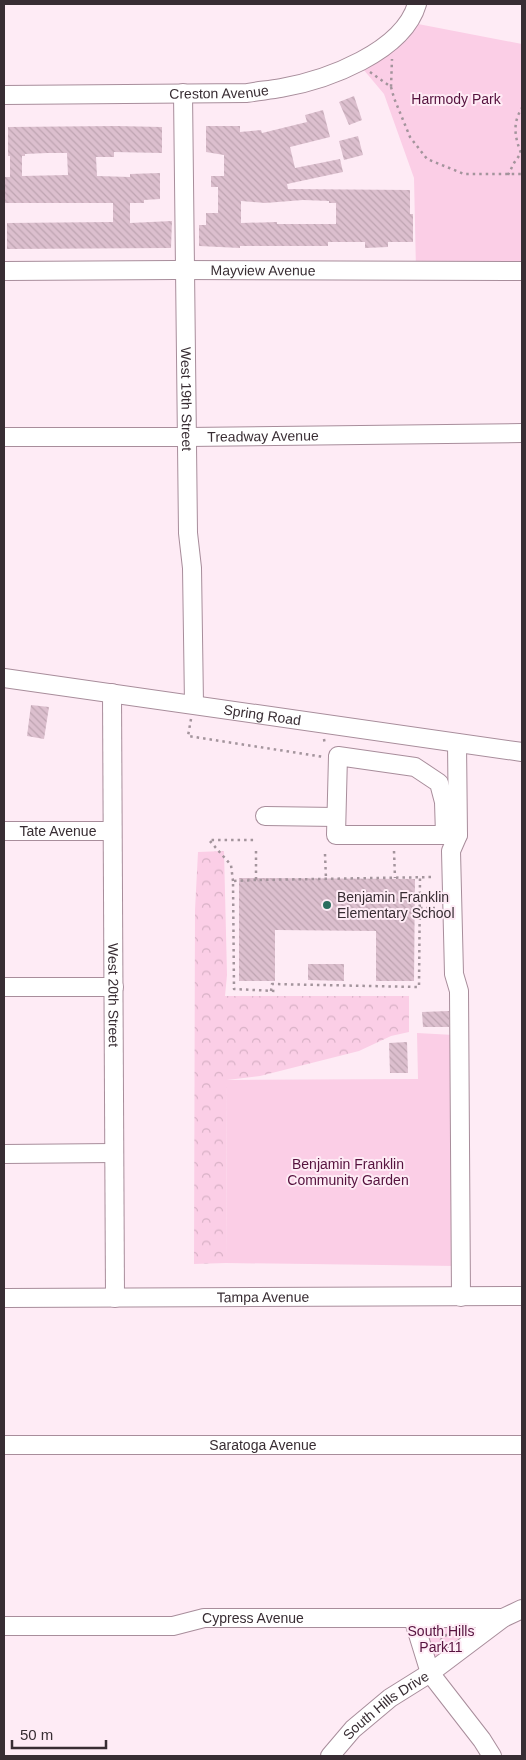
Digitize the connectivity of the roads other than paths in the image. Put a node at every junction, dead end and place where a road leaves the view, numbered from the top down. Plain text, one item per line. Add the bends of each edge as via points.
1 (415, 10) edge
2 (183, 93) junction
3 (4, 95) edge
4 (184, 270) junction
5 (4, 271) edge
6 (522, 271) edge
7 (522, 433) edge
8 (4, 437) edge
9 (187, 437) junction
10 (4, 678) edge
11 (112, 693) junction
12 (192, 711) junction
13 (457, 743) junction
14 (522, 752) edge
15 (265, 816) dead end
16 (336, 817) junction
17 (4, 831) edge
18 (112, 831) junction
19 (451, 835) junction
20 (4, 987) edge
21 (114, 987) junction
22 (114, 1153) junction
23 (4, 1154) edge
24 (522, 1296) edge
25 (461, 1297) junction
26 (4, 1298) edge
27 (115, 1298) junction
28 (4, 1445) edge
29 (522, 1445) edge
30 (522, 1609) edge
31 (413, 1618) junction
32 (503, 1618) junction
33 (4, 1626) edge
34 (430, 1672) junction
35 (330, 1756) edge
36 (492, 1756) edge

1 - 2 street, Creston Avenue via 386,46 351,66 314,80 247,93
2 - 3 street, Creston Avenue
2 - 4 street, West 19th Street
4 - 5 street, Mayview Avenue
4 - 6 street, Mayview Avenue
4 - 9 street, West 19th Street
7 - 9 street, Treadway Avenue
8 - 9 street, Treadway Avenue
9 - 12 street, West 19th Street via 188,533 192,568
10 - 11 street, Spring Road
11 - 12 street, Spring Road
11 - 18 street, West 20th Street
12 - 13 street, Spring Road
13 - 14 street, Spring Road
13 - 19 street
15 - 16 street
16 - 19 street via 336,835
16 - 19 street via 338,756 414,766 439,783
17 - 18 street, Tate Avenue
18 - 21 street, West 20th Street
19 - 25 street via 454,974 459,991
20 - 21 street
21 - 22 street, West 20th Street
22 - 23 street
22 - 27 street, West 20th Street
24 - 25 street, Tampa Avenue
25 - 27 street, Tampa Avenue
26 - 27 street, Tampa Avenue
28 - 29 street, Saratoga Avenue
30 - 32 street, South Hills Drive
31 - 32 street, Cypress Avenue
31 - 33 street, Cypress Avenue via 204,1618 173,1626
31 - 34 street
32 - 34 street, South Hills Drive
34 - 35 street, South Hills Drive via 390,1698 353,1729
34 - 36 street

